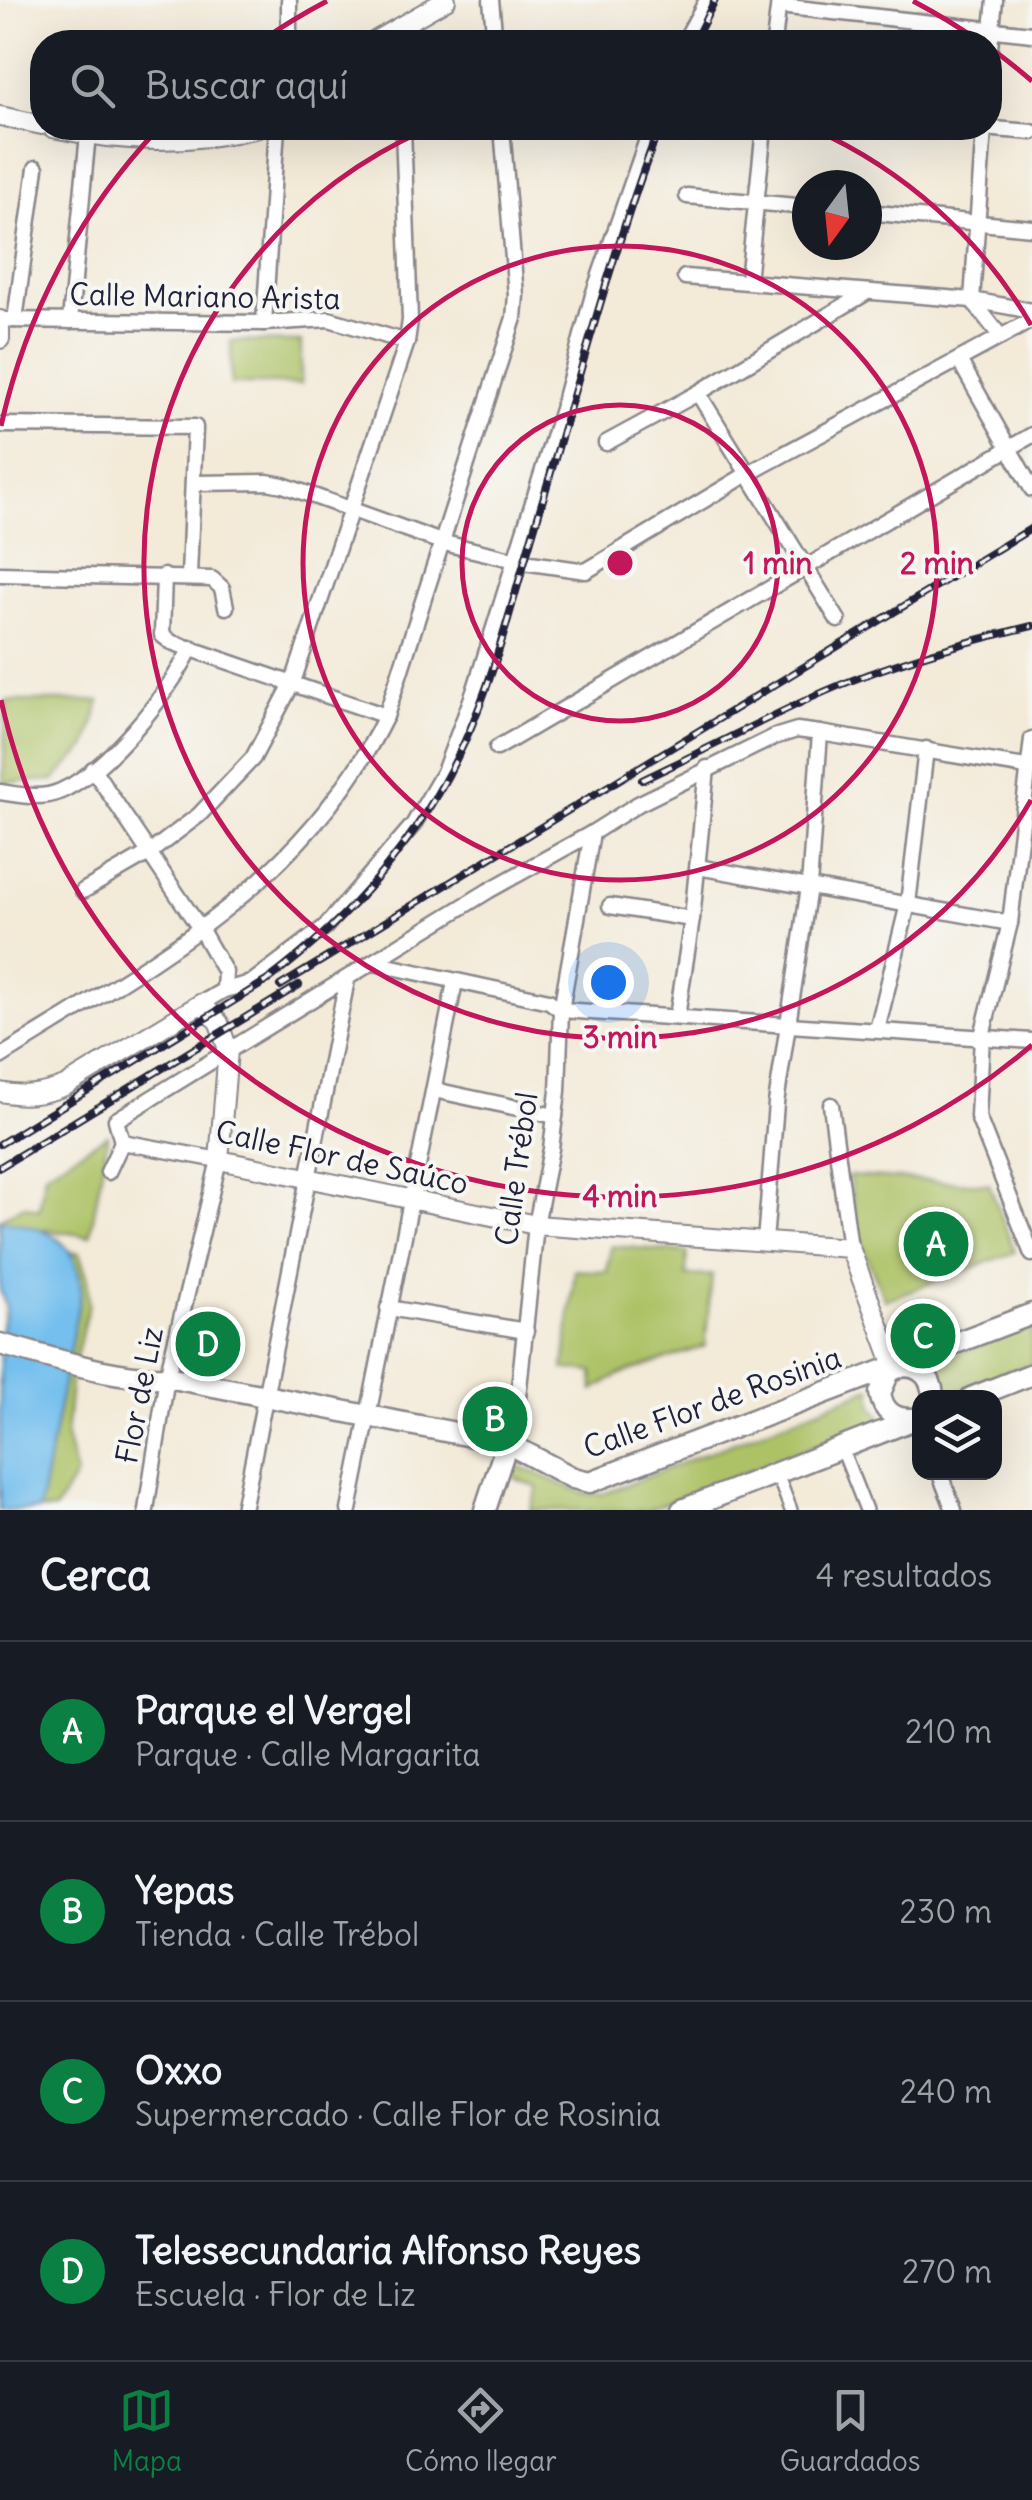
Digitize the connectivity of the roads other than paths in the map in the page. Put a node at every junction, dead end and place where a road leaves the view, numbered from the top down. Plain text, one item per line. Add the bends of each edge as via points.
1 (289, 0) edge
2 (446, 0) edge
3 (491, 0) edge
4 (707, 0) edge
5 (995, 0) edge
6 (779, 3) edge
7 (289, 30) edge
8 (398, 30) edge
9 (494, 30) edge
10 (691, 30) edge
11 (776, 30) edge
12 (983, 30) edge
13 (991, 30) edge
14 (1002, 32) edge
15 (1032, 34) edge
16 (0, 116) edge
17 (30, 122) edge
18 (1002, 130) edge
19 (1032, 132) edge
20 (87, 140) edge
21 (131, 140) edge
22 (189, 140) edge
23 (275, 140) edge
24 (403, 140) edge
25 (503, 140) edge
26 (647, 140) edge
27 (763, 140) edge
28 (982, 140) edge
29 (36, 168) dead end
30 (687, 196) dead end
31 (755, 202) junction
32 (792, 206) edge
33 (882, 213) edge
34 (976, 222) junction
35 (1032, 228) edge
36 (686, 277) dead end
37 (748, 281) junction
38 (864, 294) junction
39 (972, 300) junction
40 (1032, 311) edge
41 (8, 320) edge
42 (1032, 320) edge
43 (70, 321) junction
44 (264, 322) junction
45 (1001, 337) junction
46 (0, 339) edge
47 (407, 342) junction
48 (958, 360) junction
49 (698, 393) junction
50 (0, 425) edge
51 (1032, 436) edge
52 (606, 443) dead end
53 (1008, 449) junction
54 (749, 473) junction
55 (194, 482) junction
56 (1032, 489) edge
57 (350, 510) junction
58 (444, 543) junction
59 (515, 560) junction
60 (804, 567) junction
61 (0, 574) edge
62 (164, 576) junction
63 (189, 576) junction
64 (226, 607) dead end
65 (838, 620) dead end
66 (191, 648) junction
67 (293, 682) junction
68 (386, 716) junction
69 (820, 732) junction
70 (1032, 739) edge
71 (497, 748) dead end
72 (926, 749) junction
73 (1030, 767) edge
74 (707, 768) junction
75 (93, 769) junction
76 (0, 792) edge
77 (592, 834) junction
78 (149, 853) junction
79 (698, 867) junction
80 (809, 887) junction
81 (84, 891) dead end
82 (908, 904) junction
83 (610, 906) dead end
84 (692, 919) junction
85 (1010, 922) junction
86 (201, 930) junction
87 (374, 963) junction
88 (348, 980) junction
89 (455, 982) junction
90 (224, 990) junction
91 (202, 1003) junction
92 (560, 1010) junction
93 (678, 1016) junction
94 (787, 1026) junction
95 (878, 1030) junction
96 (982, 1036) junction
97 (1032, 1041) edge
98 (228, 1050) junction
99 (0, 1058) edge
100 (434, 1090) junction
101 (0, 1092) edge
102 (830, 1105) dead end
103 (554, 1116) junction
104 (122, 1142) junction
105 (219, 1160) junction
106 (108, 1172) dead end
107 (308, 1178) junction
108 (410, 1200) junction
109 (536, 1225) junction
110 (765, 1242) junction
111 (850, 1248) junction
112 (1032, 1254) edge
113 (388, 1308) junction
114 (1032, 1314) edge
115 (526, 1331) junction
116 (0, 1344) edge
117 (895, 1368) junction
118 (1032, 1374) edge
119 (167, 1377) junction
120 (931, 1390) edge
121 (991, 1390) edge
122 (267, 1396) junction
123 (367, 1416) junction
124 (912, 1419) edge
125 (912, 1422) edge
126 (507, 1442) junction
127 (842, 1449) junction
128 (777, 1474) junction
129 (942, 1480) edge
130 (711, 1505) edge
131 (146, 1510) edge
132 (243, 1510) edge
133 (349, 1510) edge
134 (484, 1510) edge
135 (682, 1510) edge
136 (790, 1510) edge
137 (866, 1510) edge
138 (954, 1510) edge

1 - 7 street
2 - 8 street
3 - 9 street
4 - 10 street
5 - 13 street
6 - 11 street
6 - 12 street
14 - 15 street
16 - 17 street
18 - 19 street
20 - 43 street
21 - 22 street
23 - 44 street
24 - 47 street
25 - 58 street via 514,318
26 - 59 street
27 - 31 street
28 - 34 street
29 - 41 street
30 - 31 street
31 - 32 street
31 - 37 street
33 - 34 street
34 - 35 street
34 - 39 street
36 - 37 street
37 - 38 street
38 - 39 street
38 - 49 street
39 - 40 street
39 - 45 street
41 - 43 street, Calle Mariano Arista
41 - 46 street
42 - 45 street
43 - 44 street, Calle Mariano Arista
44 - 47 street, Calle Mariano Arista via 329,319
45 - 48 street
47 - 57 street
48 - 53 street
48 - 54 street
49 - 52 street
49 - 54 street
50 - 55 street via 195,427
51 - 53 street
53 - 56 street
53 - 60 street
54 - 59 street via 586,570
54 - 60 street
55 - 57 street via 267,482
55 - 63 street
57 - 58 street
57 - 67 street
58 - 59 street
58 - 68 street
59 - 90 street via 444,772 412,825 324,927 251,983
60 - 65 street
60 - 71 street
61 - 62 street
62 - 63 street
62 - 66 street via 162,635
63 - 64 street via 212,578
66 - 67 street
66 - 75 street via 144,720
67 - 68 street
67 - 78 street via 253,758 199,815
68 - 86 street via 346,788 319,820 250,892
69 - 72 street
69 - 74 street via 774,737
69 - 80 street
70 - 73 street
72 - 73 street
72 - 82 street
73 - 85 street
74 - 77 street
74 - 79 street
75 - 76 street via 60,792 36,798
75 - 78 street
77 - 87 street
77 - 92 street, Calle Trébol
78 - 81 street
78 - 86 street
79 - 80 street
79 - 84 street
80 - 82 street
80 - 94 street
82 - 85 street
82 - 95 street
83 - 84 street
84 - 93 street
85 - 96 street
86 - 90 street via 226,972
86 - 99 street
87 - 88 street
87 - 89 street
88 - 98 street
88 - 107 street
89 - 92 street via 549,1000
89 - 100 street
90 - 91 street
91 - 98 street via 219,1023
91 - 101 street via 65,1086 41,1095
92 - 93 street
92 - 103 street, Calle Trébol
93 - 94 street
94 - 95 street
94 - 110 street
95 - 96 street
96 - 97 street
96 - 112 street via 978,1117
98 - 104 street via 116,1120
98 - 105 street, Flor de Liz
100 - 103 street
100 - 108 street
102 - 111 street
103 - 109 street, Calle Trébol
104 - 105 street, Calle Flor de Saúco
104 - 106 street
105 - 107 street, Calle Flor de Saúco
105 - 119 street, Flor de Liz
107 - 108 street, Calle Flor de Saúco
107 - 122 street
108 - 109 street, Calle Flor de Saúco
108 - 113 street
109 - 110 street, Calle Flor de Saúco
109 - 115 street, Calle Trébol
110 - 111 street, Calle Flor de Saúco
111 - 117 street
113 - 115 street
113 - 123 street
114 - 117 main road, Calle Flor de Rosinia
115 - 126 street, Calle Trébol
116 - 119 main road, Calle Flor de Rosinia
117 - 120 main road via 912,1366 926,1374
117 - 124 main road via 880,1386 881,1401 892,1415
117 - 126 main road, Calle Flor de Rosinia via 601,1480 581,1481
118 - 121 main road
119 - 122 main road, Calle Flor de Rosinia
119 - 131 street, Flor de Liz
122 - 123 main road, Calle Flor de Rosinia
122 - 132 street
123 - 126 main road, Calle Flor de Rosinia
123 - 133 street
125 - 127 main road
126 - 134 main road, Calle Trébol
127 - 128 main road
127 - 137 street
128 - 130 main road
128 - 136 street
129 - 138 street
130 - 135 main road

